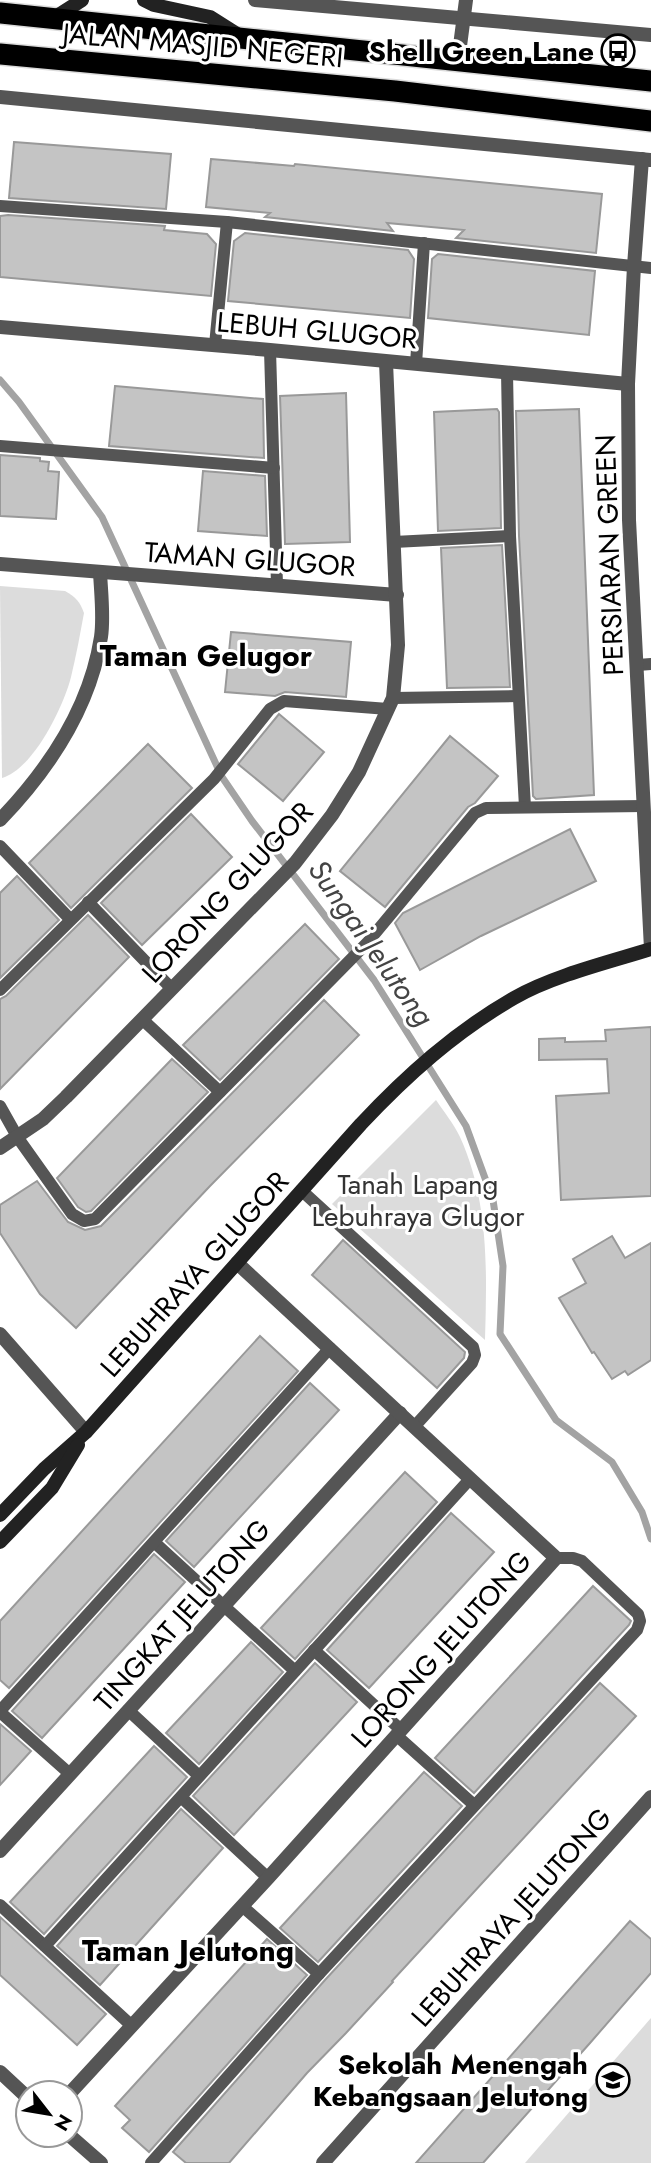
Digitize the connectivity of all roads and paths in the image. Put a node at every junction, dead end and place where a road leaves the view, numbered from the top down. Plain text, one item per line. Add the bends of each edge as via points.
1 (82, 0) edge
2 (144, 0) edge
3 (255, 0) edge
4 (466, 0) edge
5 (0, 13) edge
6 (54, 18) junction
7 (464, 20) junction
8 (651, 35) edge
9 (245, 39) junction
10 (0, 54) edge
11 (458, 61) junction
12 (651, 81) edge
13 (0, 97) edge
14 (651, 121) edge
15 (646, 160) edge
16 (0, 206) edge
17 (227, 222) junction
18 (425, 243) junction
19 (634, 266) junction
20 (651, 268) edge
21 (0, 327) edge
22 (215, 345) junction
23 (270, 350) junction
24 (386, 362) junction
25 (416, 364) junction
26 (507, 372) junction
27 (628, 384) junction
28 (0, 446) edge
29 (274, 468) junction
30 (510, 536) junction
31 (394, 542) junction
32 (0, 564) edge
33 (106, 573) junction
34 (277, 585) junction
35 (397, 595) junction
36 (644, 665) edge
37 (518, 696) junction
38 (390, 704) junction
39 (644, 806) junction
40 (525, 807) junction
41 (0, 820) edge
42 (648, 822) edge
43 (0, 846) edge
44 (88, 902) junction
45 (70, 919) junction
46 (651, 949) edge
47 (172, 989) junction
48 (0, 990) edge
49 (142, 1019) junction
50 (220, 1092) junction
51 (0, 1106) edge
52 (18, 1138) junction
53 (0, 1148) edge
54 (301, 1190) junction
55 (237, 1263) junction
56 (0, 1334) edge
57 (330, 1348) junction
58 (400, 1413) junction
59 (414, 1427) junction
60 (86, 1432) junction
61 (470, 1479) junction
62 (0, 1516) edge
63 (0, 1542) edge
64 (154, 1542) junction
65 (556, 1558) junction
66 (224, 1605) junction
67 (314, 1650) junction
68 (295, 1671) junction
69 (128, 1710) junction
70 (0, 1711) edge
71 (399, 1733) junction
72 (70, 1774) junction
73 (199, 1776) junction
74 (181, 1797) junction
75 (651, 1797) edge
76 (473, 1804) junction
77 (0, 1851) edge
78 (268, 1878) junction
79 (0, 1905) edge
80 (242, 1906) junction
81 (45, 1946) junction
82 (319, 1974) junction
83 (132, 2026) junction
84 (0, 2073) edge
85 (83, 2079) edge
86 (14, 2086) edge
87 (84, 2148) edge
88 (101, 2163) edge
89 (151, 2163) edge
90 (323, 2163) edge

1 - 6 street
2 - 9 street via 210,17
3 - 7 street
4 - 7 street
5 - 6 highway, JALAN MASJID NEGERI
6 - 9 highway, JALAN MASJID NEGERI
7 - 8 street
7 - 11 street
9 - 11 highway, JALAN MASJID NEGERI
10 - 14 highway, JALAN MASJID NEGERI via 396,91
11 - 12 highway, JALAN MASJID NEGERI
13 - 15 street
15 - 19 street, PERSIARAN GREEN
16 - 17 lane
17 - 18 lane
17 - 22 lane
18 - 19 lane
18 - 25 lane
19 - 20 lane
19 - 27 street, PERSIARAN GREEN
21 - 22 street, LEBUH GLUGOR
22 - 23 street, LEBUH GLUGOR
23 - 24 street, LEBUH GLUGOR
23 - 29 lane
24 - 25 street, LEBUH GLUGOR
24 - 31 street, LORONG GLUGOR
25 - 26 street, LEBUH GLUGOR
26 - 27 street, LEBUH GLUGOR
26 - 30 lane
27 - 36 street, PERSIARAN GREEN via 629,520
28 - 29 lane
29 - 34 lane
30 - 31 lane
30 - 37 lane
31 - 35 street, LORONG GLUGOR
32 - 33 street, TAMAN GLUGOR
33 - 34 street, TAMAN GLUGOR
33 - 41 street via 101,636 88,692 63,739
34 - 35 street, TAMAN GLUGOR
35 - 38 street, LORONG GLUGOR via 398,645
36 - 39 street, PERSIARAN GREEN
37 - 38 lane
37 - 40 lane
38 - 44 lane via 284,701 270,709 214,779
38 - 47 street, LORONG GLUGOR via 359,772 332,815 295,863
39 - 40 lane
39 - 42 street, PERSIARAN GREEN
40 - 50 lane via 486,808 475,813 367,943
42 - 46 street, PERSIARAN GREEN
43 - 45 lane
44 - 45 lane
44 - 47 lane
45 - 48 lane
46 - 54 street, LEBUHRAYA GLUGOR via 516,997 440,1047 398,1084
47 - 49 street, LORONG GLUGOR
49 - 50 lane
49 - 52 street, LORONG GLUGOR via 66,1097
50 - 52 lane via 90,1221 72,1214
51 - 52 lane
52 - 53 street, LORONG GLUGOR
54 - 55 street, LEBUHRAYA GLUGOR
54 - 59 lane via 473,1347 472,1363
55 - 57 street, LORONG JELUTONG
55 - 60 street, LEBUHRAYA GLUGOR
56 - 60 street
57 - 58 street, LORONG JELUTONG
57 - 64 lane
58 - 59 street, LORONG JELUTONG
58 - 66 street, TINGKAT JELUTONG
59 - 61 street, LORONG JELUTONG
60 - 62 street, LEBUHRAYA GLUGOR
60 - 63 street, LEBUHRAYA GLUGOR via 52,1488
61 - 65 street, LORONG JELUTONG
61 - 67 lane
64 - 66 lane
64 - 70 lane
65 - 71 street, LORONG JELUTONG
65 - 76 lane via 582,1561 638,1614 637,1630
66 - 68 lane
66 - 69 street, TINGKAT JELUTONG
67 - 68 lane
67 - 71 lane
68 - 73 lane
69 - 72 street, TINGKAT JELUTONG
69 - 73 lane
70 - 72 lane
71 - 76 lane
71 - 78 street, LORONG JELUTONG
72 - 77 street, TINGKAT JELUTONG
73 - 74 lane
74 - 78 lane
74 - 81 lane
75 - 90 street, LEBUHRAYA JELUTONG
76 - 82 lane
78 - 80 street, LORONG JELUTONG
79 - 81 lane
80 - 82 lane
80 - 83 street, LORONG JELUTONG
81 - 83 lane
82 - 89 lane
83 - 85 street, LORONG JELUTONG
84 - 86 street
87 - 88 street

